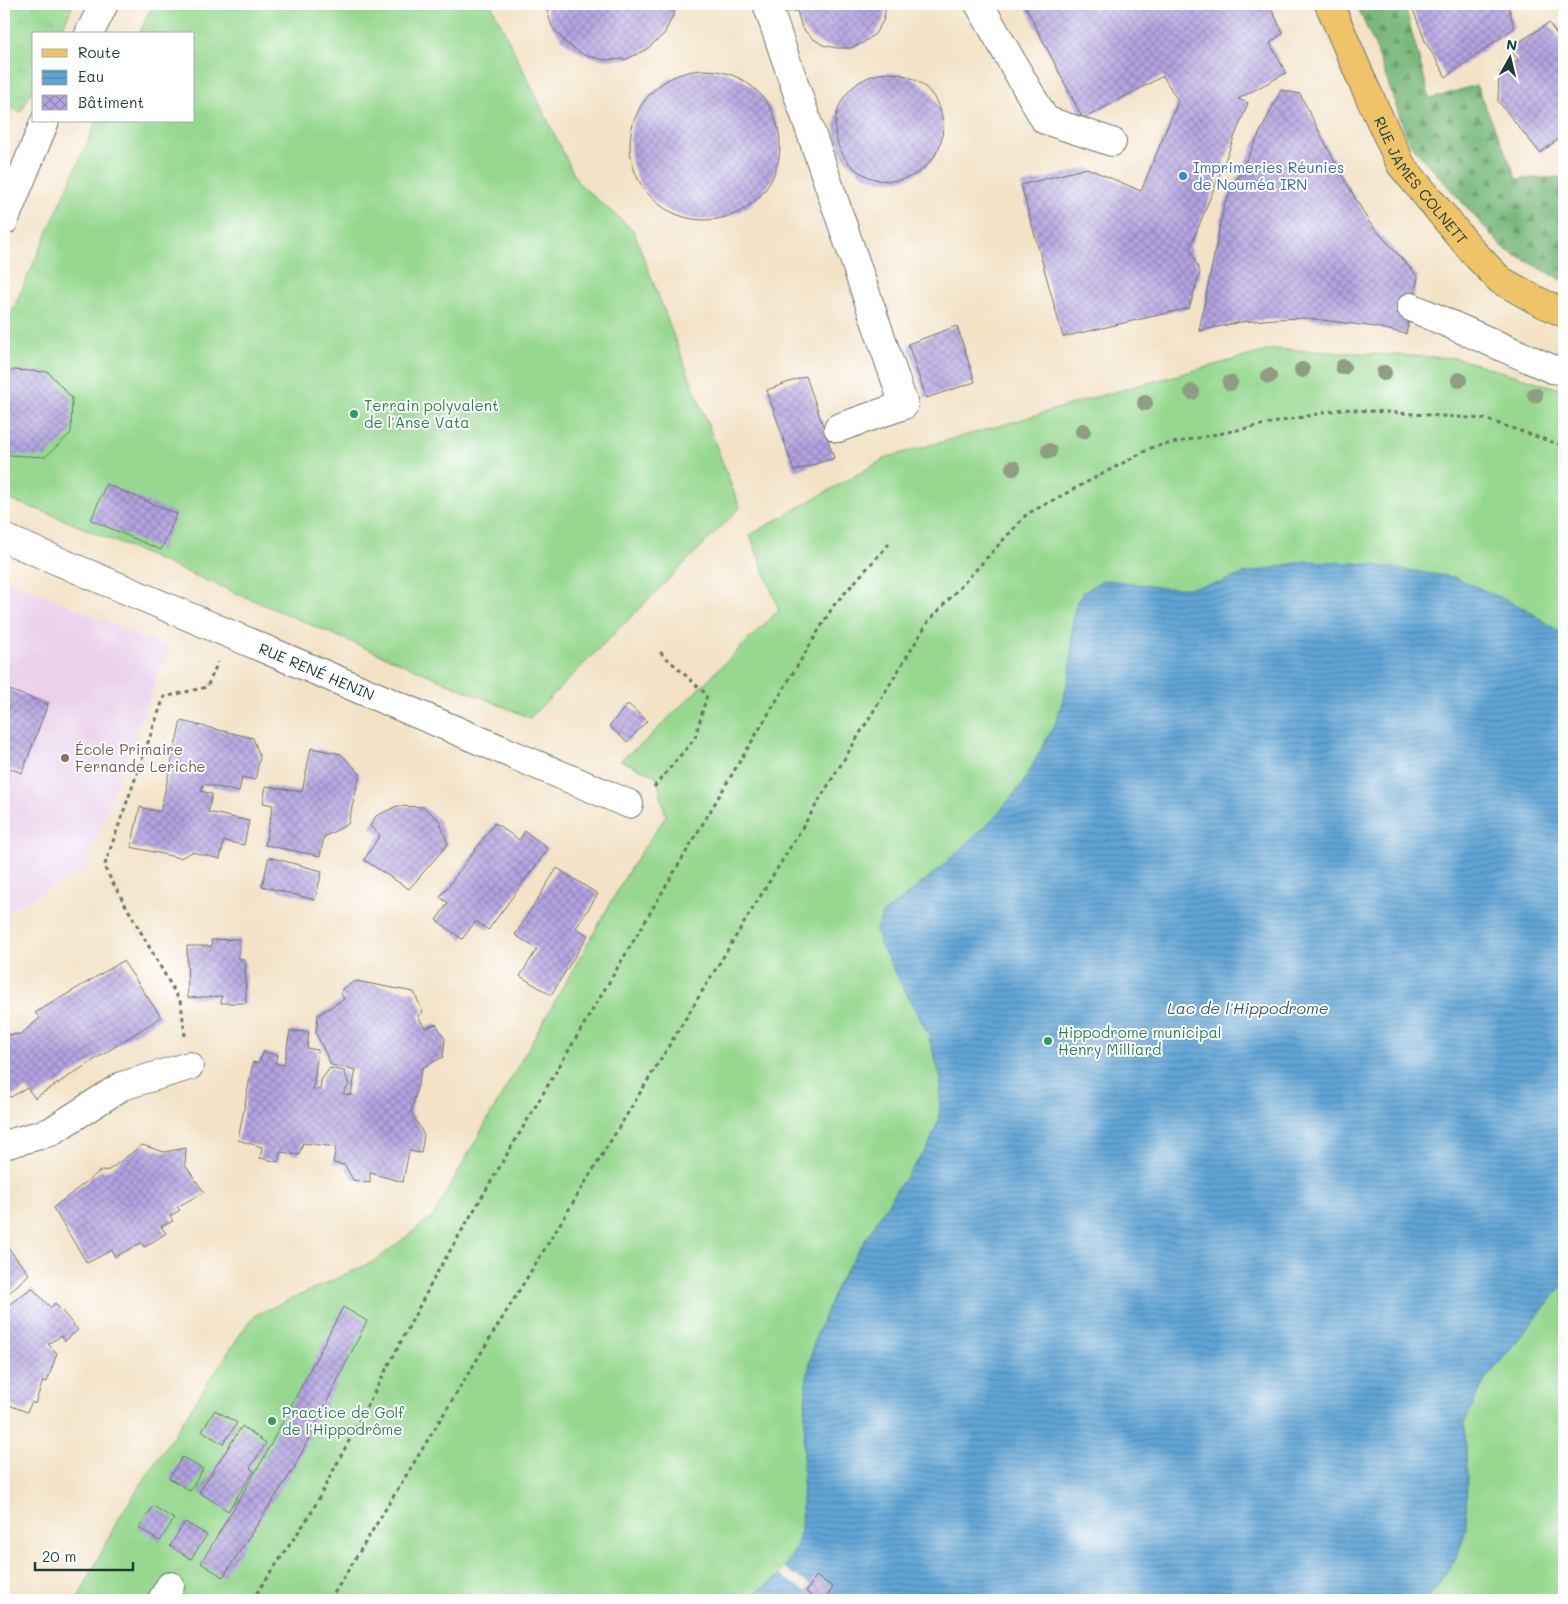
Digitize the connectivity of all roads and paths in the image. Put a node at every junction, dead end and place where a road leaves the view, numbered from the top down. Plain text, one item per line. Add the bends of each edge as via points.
1 (104, 4) edge
2 (767, 4) edge
3 (979, 4) edge
4 (1329, 4) edge
5 (90, 32) edge
6 (45, 122) edge
7 (1112, 142) dead end
8 (4, 221) edge
9 (1411, 307) dead end
10 (1564, 313) edge
11 (1564, 372) edge
12 (838, 428) dead end
13 (1564, 446) edge
14 (4, 538) edge
15 (889, 544) dead end
16 (232, 634) junction
17 (659, 651) dead end
18 (629, 804) joint
19 (189, 1066) joint
20 (4, 1145) edge
21 (252, 1600) edge
22 (330, 1600) edge

1 - 5 street
2 - 12 street via 904,405
3 - 7 street via 1045,120
4 - 10 main road, RUE JAMES COLNETT via 1401,165 1500,280
6 - 8 street
9 - 11 street
13 - 22 path via 1485,420 1342,409 1153,448 1027,514 928,622
14 - 16 street, RUE RENÉ HENIN
15 - 21 path via 834,605 744,754 438,1271 310,1515
16 - 18 street, RUE RENÉ HENIN
16 - 19 path via 207,687 164,697 104,867 181,1003
17 - 18 path via 707,695 695,738 658,784
19 - 20 street via 122,1086 50,1132

